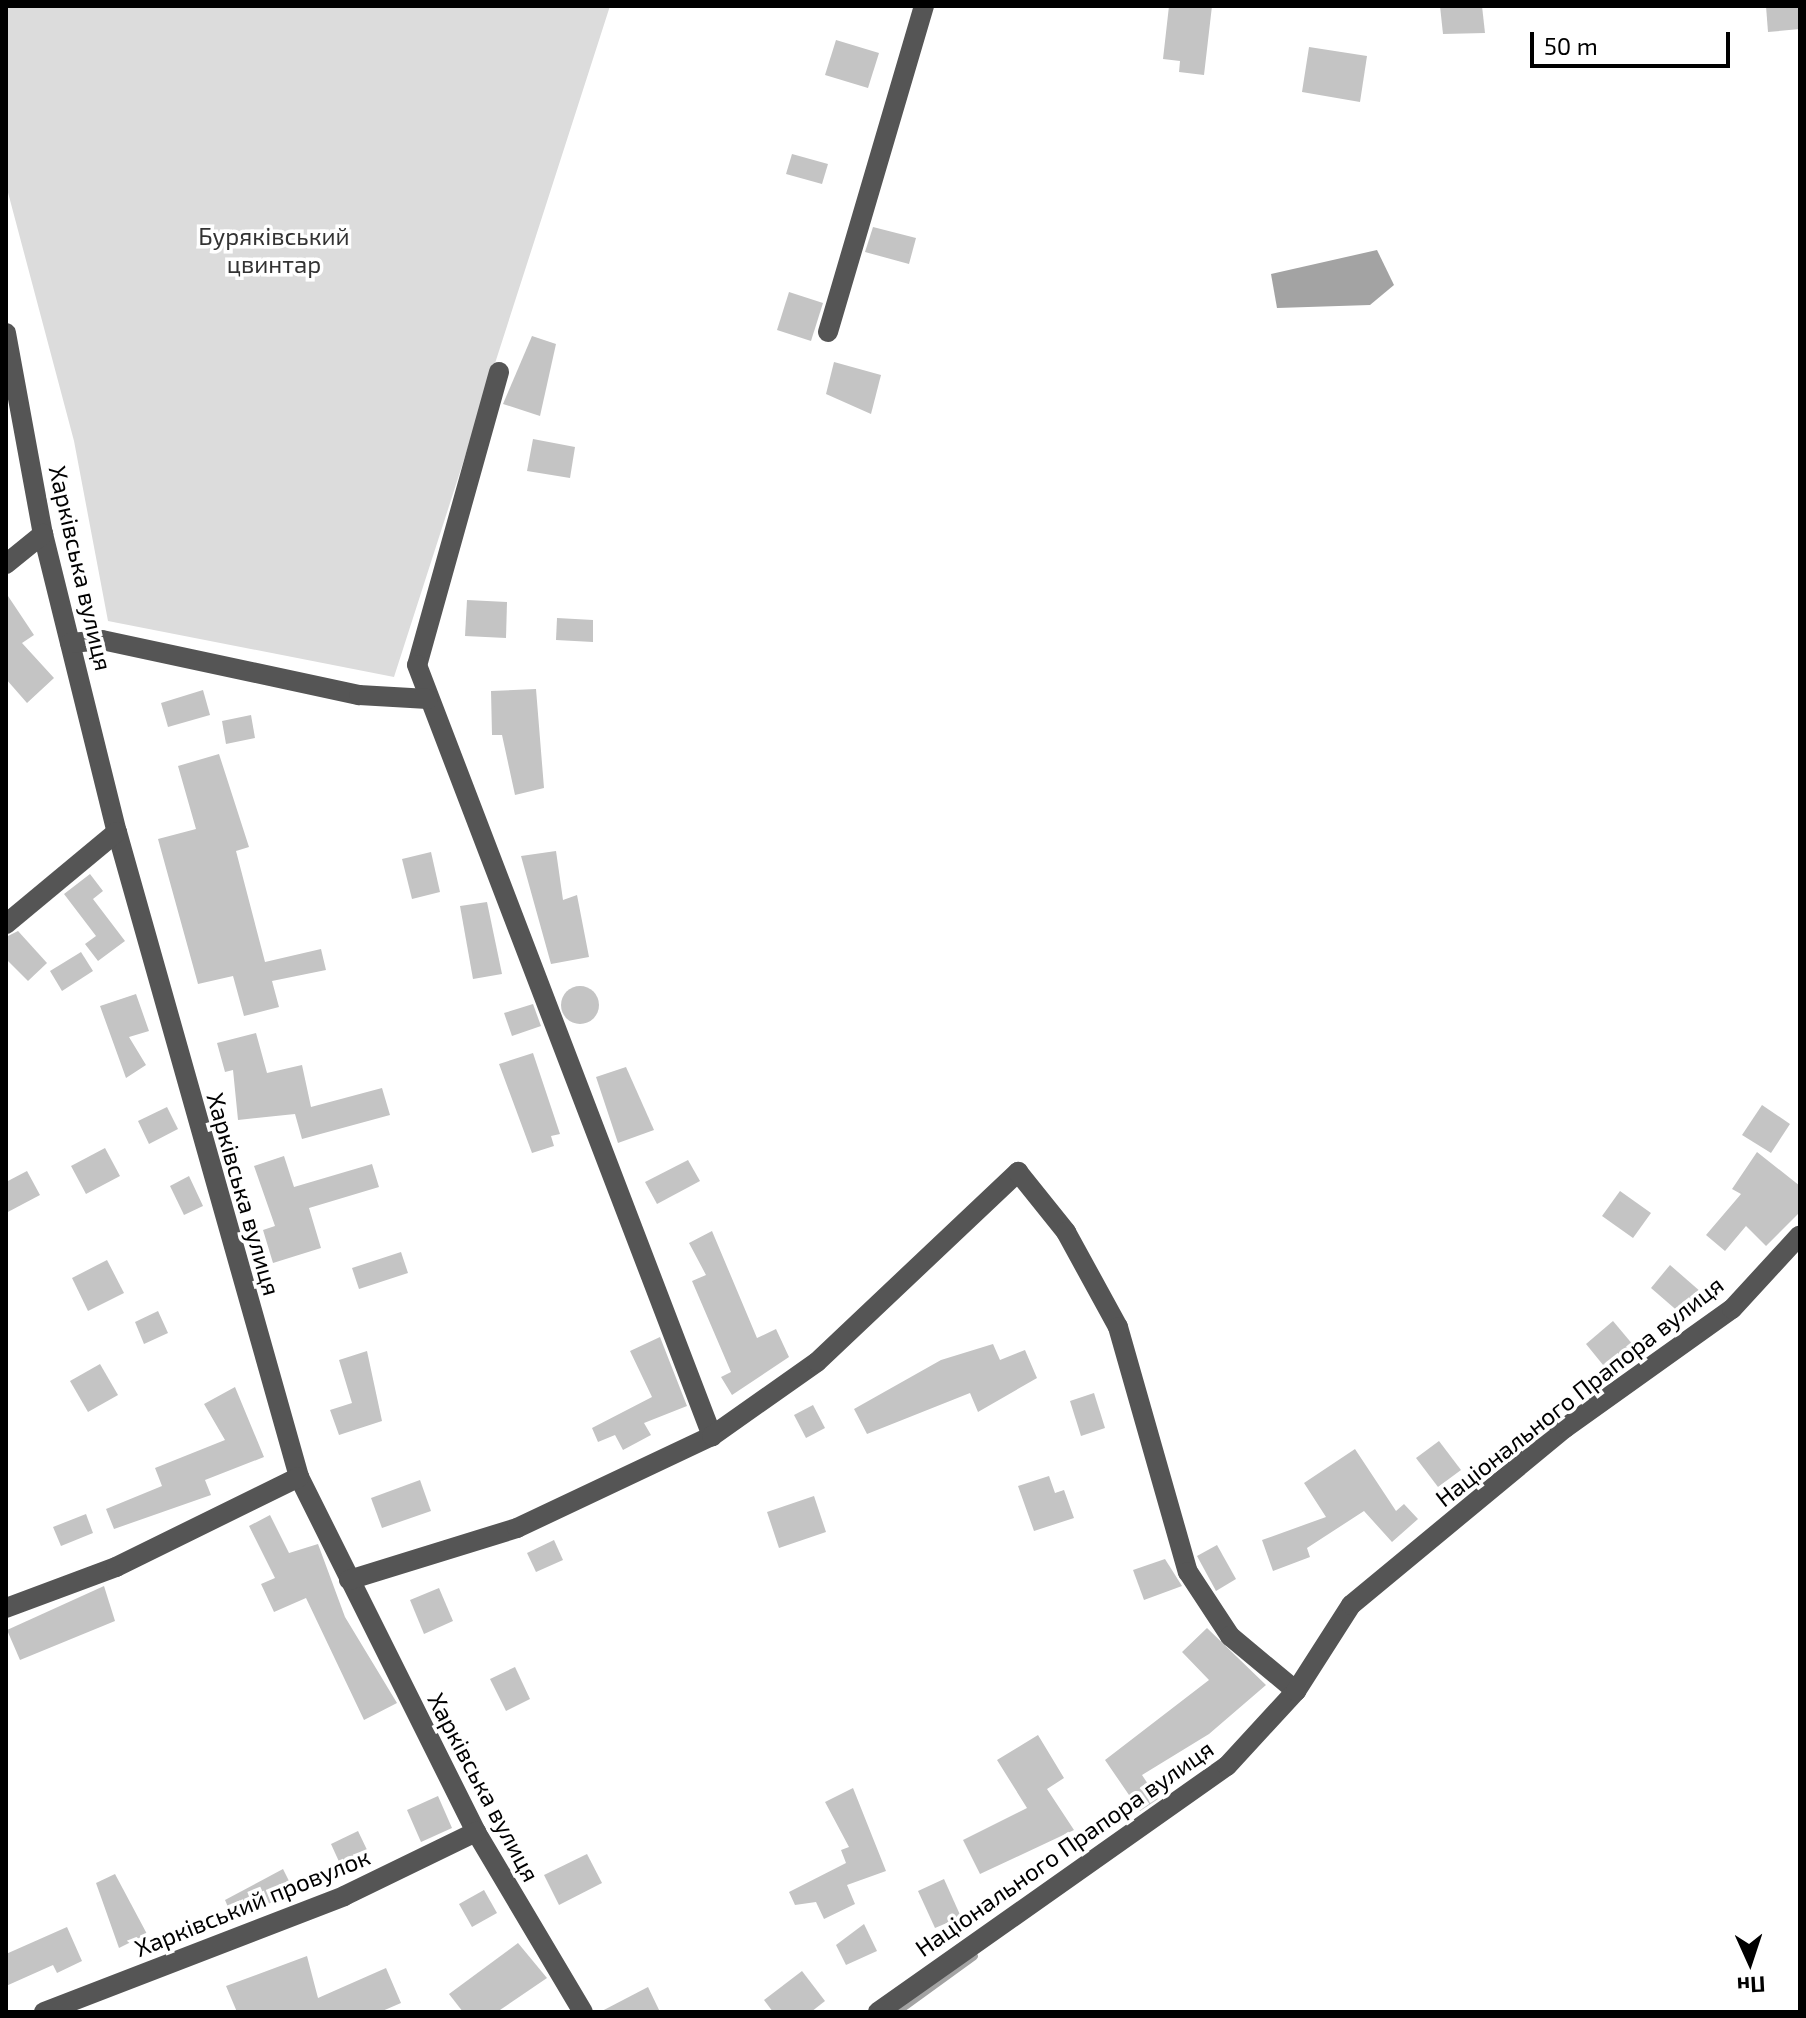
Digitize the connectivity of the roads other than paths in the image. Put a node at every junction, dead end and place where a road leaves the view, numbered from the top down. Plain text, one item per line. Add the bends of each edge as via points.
1 (924, 6) edge
2 (828, 332) dead end
3 (6, 333) edge
4 (499, 372) dead end
5 (43, 534) junction
6 (6, 564) edge
7 (70, 643) junction
8 (428, 699) junction
9 (117, 832) junction
10 (6, 924) edge
11 (1800, 1235) edge
12 (712, 1436) junction
13 (299, 1477) junction
14 (349, 1580) junction
15 (6, 1608) edge
16 (1296, 1691) junction
17 (476, 1832) junction
18 (44, 2012) edge
19 (583, 2012) edge
20 (878, 2012) edge

1 - 2 street
3 - 5 street, Харківська вулиця
4 - 8 street via 417,665
5 - 6 street
5 - 7 street, Харківська вулиця
7 - 8 street via 102,640 359,695
7 - 9 street, Харківська вулиця
8 - 12 street
9 - 10 street
9 - 13 street, Харківська вулиця
11 - 16 street, Національного Прапора вулиця via 1732,1309 1565,1428 1351,1605
12 - 14 street via 517,1528
12 - 16 street via 817,1362 1018,1172 1066,1232 1118,1327 1188,1572 1230,1636
13 - 14 street, Харківська вулиця
13 - 15 street via 116,1567
14 - 17 street, Харківська вулиця
16 - 20 street, Національного Прапора вулиця via 1227,1766
17 - 18 street, Харківський провулок via 319,1906
17 - 19 street, Харківська вулиця

